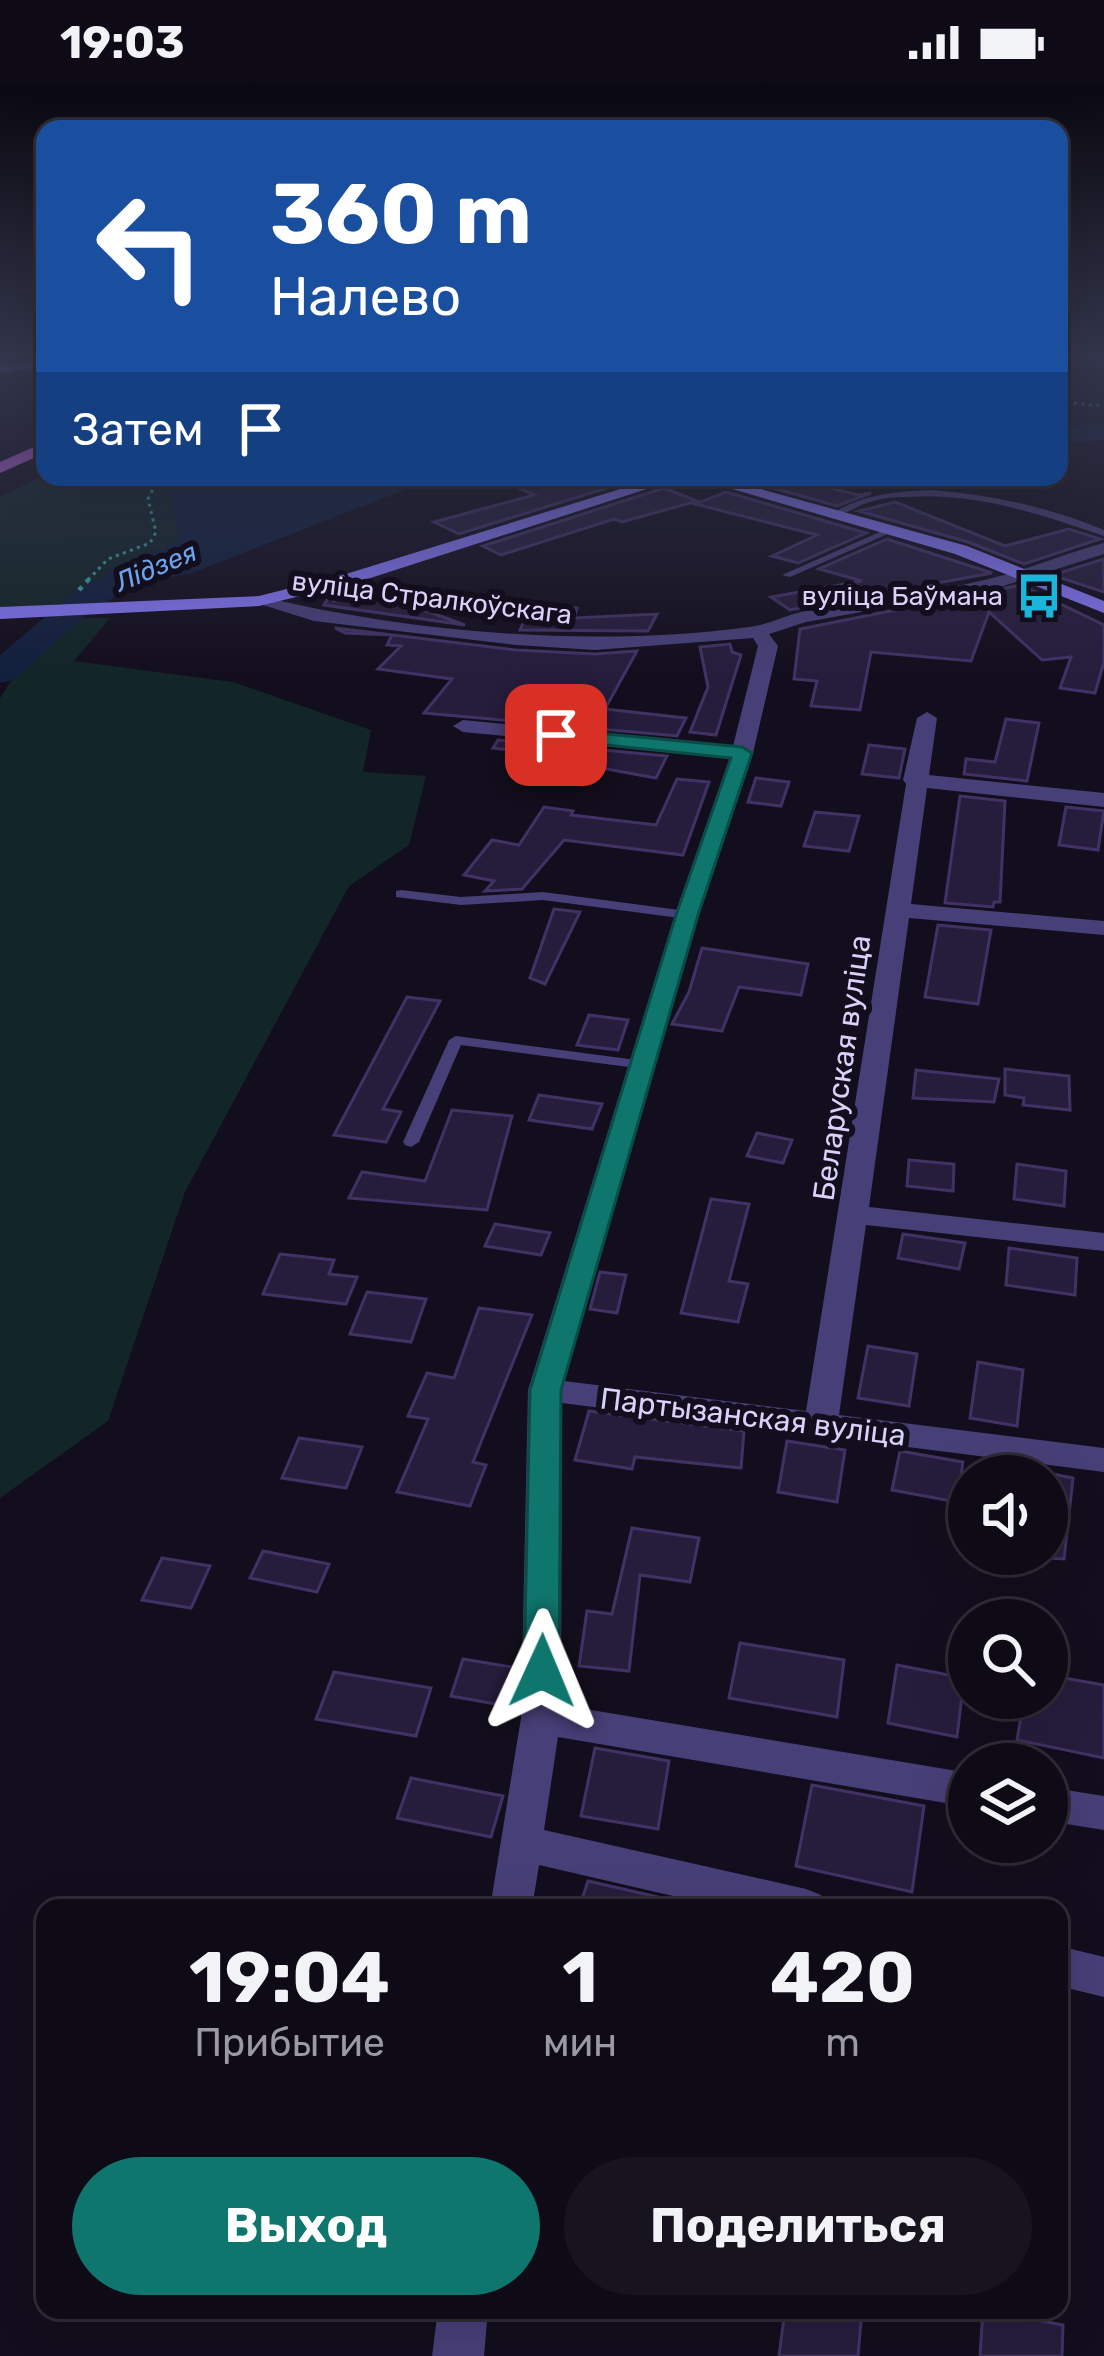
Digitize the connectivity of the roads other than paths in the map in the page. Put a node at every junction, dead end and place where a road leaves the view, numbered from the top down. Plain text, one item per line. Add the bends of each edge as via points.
1 (647, 486) edge
2 (734, 486) edge
3 (838, 513) junction
4 (894, 529) junction
5 (1104, 532) edge
6 (1104, 548) edge
7 (787, 575) dead end
8 (1023, 575) junction
9 (259, 601) junction
10 (1104, 608) edge
11 (0, 614) edge
12 (758, 632) junction
13 (926, 718) dead end
14 (463, 726) dead end
15 (742, 753) junction
16 (914, 780) junction
17 (1104, 800) edge
18 (401, 894) dead end
19 (897, 910) junction
20 (687, 915) junction
21 (1104, 928) edge
22 (644, 1065) junction
23 (411, 1142) dead end
24 (855, 1215) junction
25 (1104, 1243) edge
26 (545, 1390) junction
27 (821, 1426) junction
28 (1104, 1460) edge
29 (541, 1718) junction
30 (948, 1786) edge
31 (1068, 1808) edge
32 (1104, 1814) edge
33 (519, 1842) junction
34 (512, 1899) edge
35 (767, 1899) edge
36 (1068, 1968) edge
37 (1104, 1976) edge
38 (463, 2319) edge
39 (458, 2356) edge

1 - 9 main road
2 - 3 main road
3 - 4 main road
3 - 5 lane via 901,494 957,496 1055,510
4 - 7 lane
4 - 8 main road
6 - 8 street, вуліца Стралкоўскага
8 - 10 main road
8 - 12 street, вуліца Стралкоўскага
9 - 11 main road
9 - 12 street, вуліца Стралкоўскага via 515,640 595,644
12 - 15 street via 768,646
13 - 16 street, Беларуская вуліца
14 - 15 street
15 - 20 street
16 - 17 street
16 - 19 street, Беларуская вуліца
18 - 20 lane via 461,901 543,896
19 - 21 street
19 - 24 street, Беларуская вуліца
20 - 22 street
22 - 23 lane via 456,1040
22 - 26 street
24 - 25 street
24 - 27 street, Беларуская вуліца
26 - 27 street, Партызанская вуліца
26 - 29 street
27 - 28 street, Партызанская вуліца
29 - 30 street
29 - 33 street
31 - 32 street
33 - 34 street
33 - 35 street
36 - 37 street
38 - 39 street

